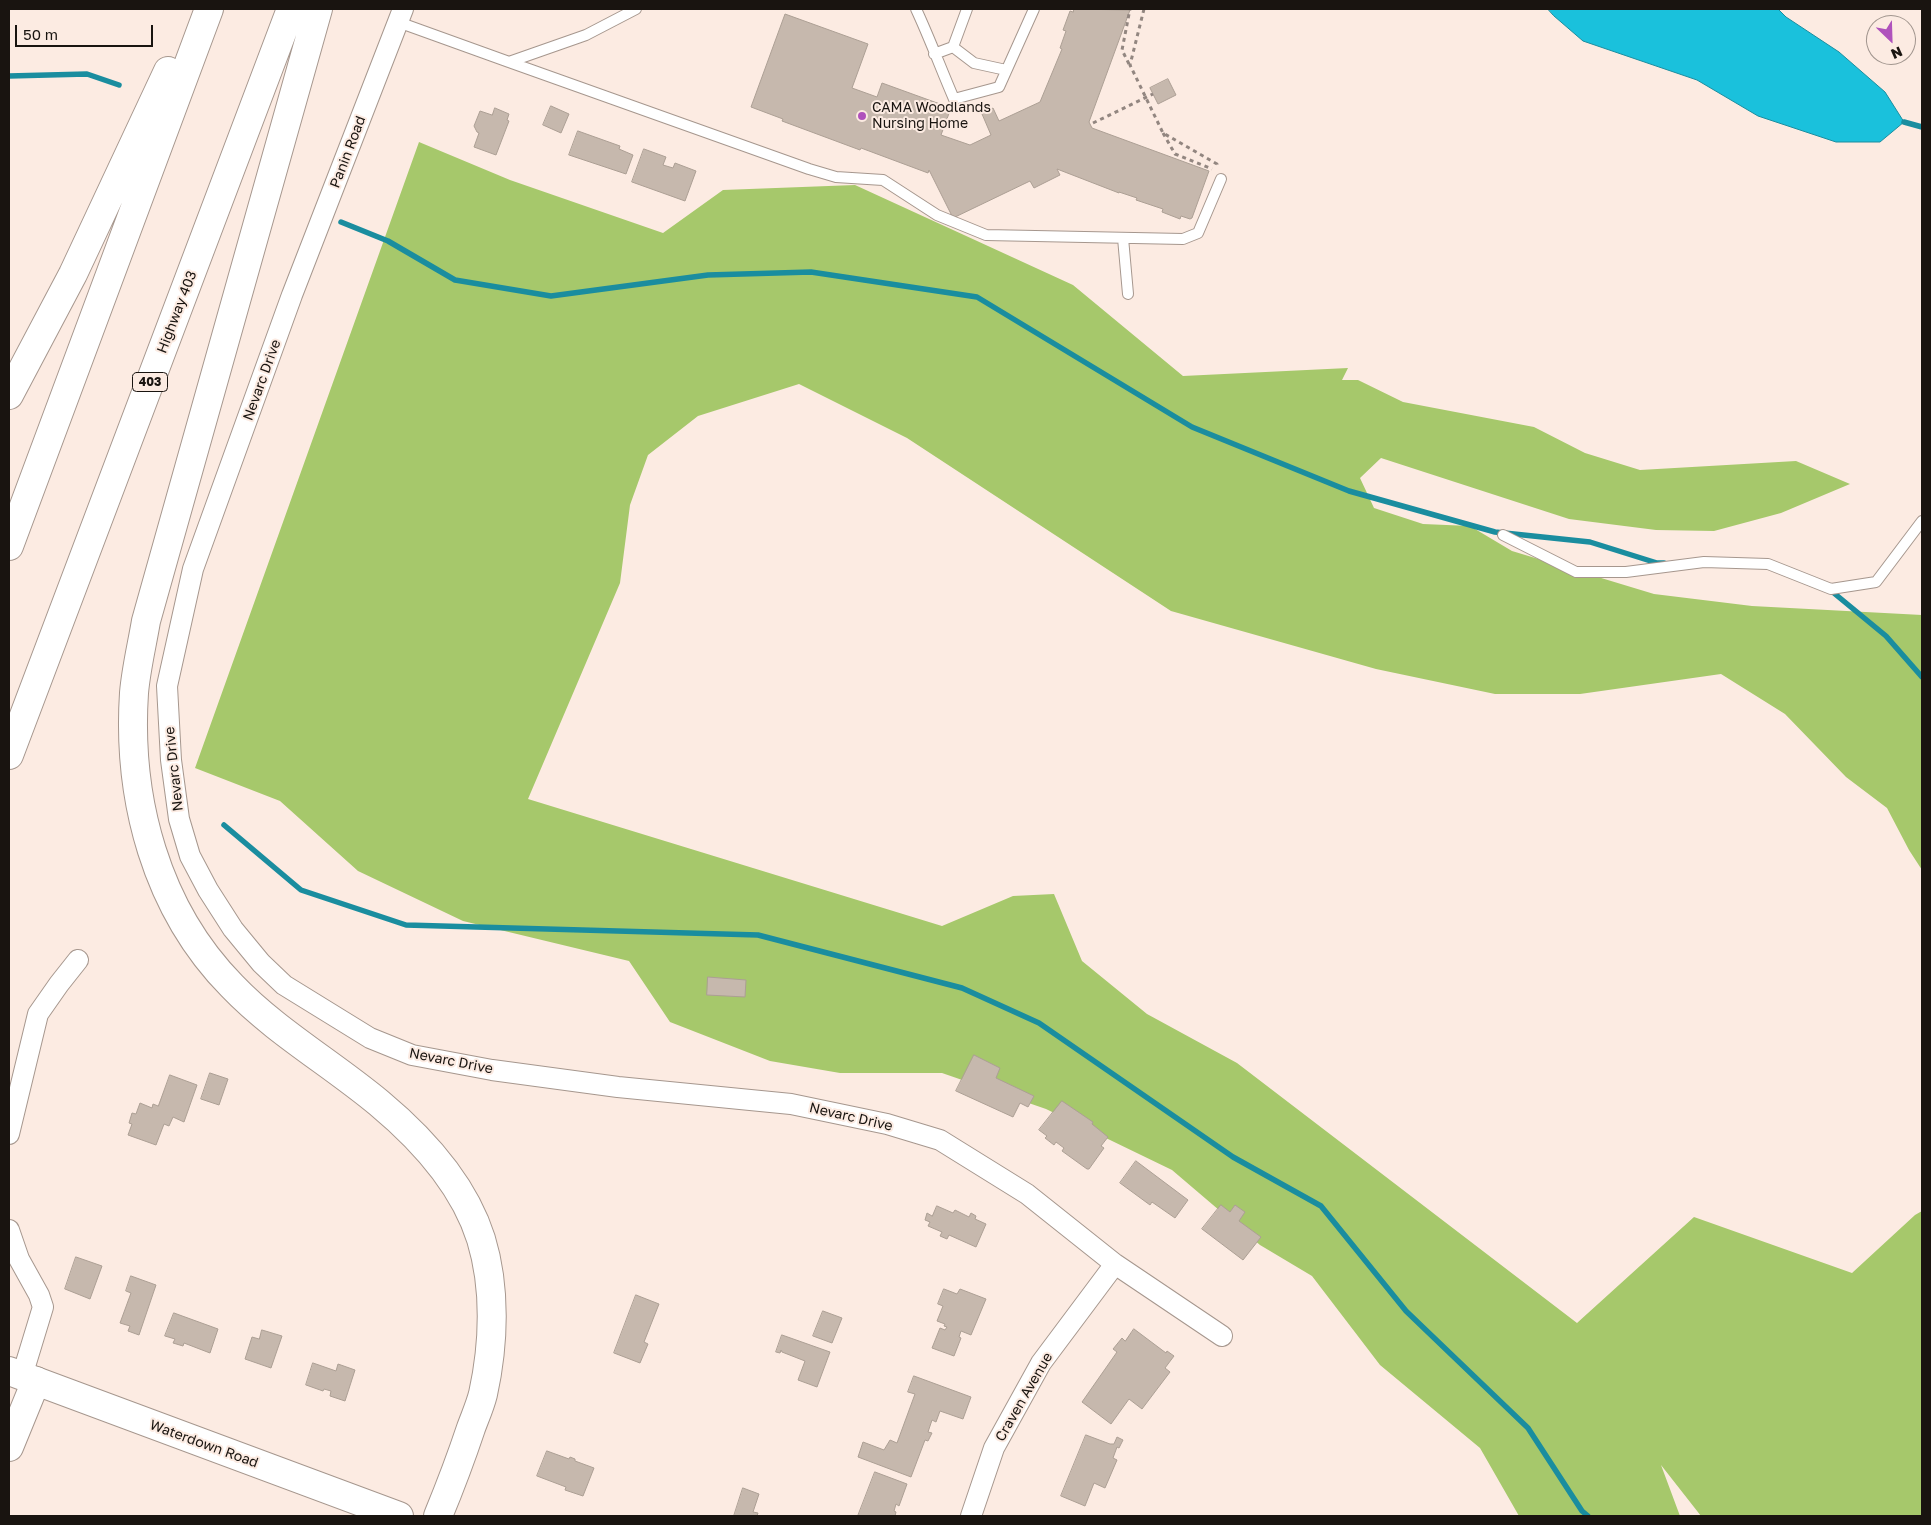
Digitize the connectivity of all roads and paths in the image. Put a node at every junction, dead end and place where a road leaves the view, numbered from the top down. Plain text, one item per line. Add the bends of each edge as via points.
1 (197, 9) edge
2 (209, 9) edge
3 (291, 9) edge
4 (318, 9) edge
5 (636, 9) edge
6 (916, 9) edge
7 (967, 9) edge
8 (1034, 9) edge
9 (1130, 9) edge
10 (1144, 9) edge
11 (400, 16) edge
12 (953, 47) junction
13 (934, 54) junction
14 (509, 62) junction
15 (1130, 65) junction
16 (1006, 70) junction
17 (1153, 94) dead end
18 (1146, 98) junction
19 (1093, 123) dead end
20 (1163, 133) junction
21 (1221, 179) dead end
22 (1123, 238) junction
23 (1128, 294) dead end
24 (292, 295) joint
25 (9, 395) edge
26 (1922, 520) edge
27 (1503, 535) dead end
28 (9, 546) edge
29 (9, 755) edge
30 (78, 960) dead end
31 (9, 1134) edge
32 (9, 1230) edge
33 (1115, 1264) junction
34 (1222, 1336) dead end
35 (22, 1376) edge
36 (9, 1447) edge
37 (399, 1516) edge
38 (438, 1516) edge
39 (971, 1516) edge

1 - 25 main road via 73,274
2 - 28 main road
3 - 29 main road, Highway 403 / 403
4 - 38 main road via 146,621 134,690 132,754 151,850 163,884 188,931 232,986 412,1133 454,1185 480,1238 492,1302 483,1395
5 - 14 lane via 586,35
6 - 13 lane
7 - 12 lane
8 - 16 lane
9 - 15 path via 1122,50
10 - 15 path
11 - 14 lane
11 - 24 street, Panin Road
12 - 13 lane
12 - 16 lane via 974,63
13 - 16 lane via 954,99 999,87
14 - 22 lane via 809,169 836,177 883,180 937,215 986,235
15 - 18 path
17 - 18 path
18 - 19 path
18 - 20 path
20 - 20 path via 1216,164 1215,170 1174,154
21 - 22 lane via 1198,233 1183,239
22 - 23 lane
24 - 33 street, Nevarc Drive via 194,569 167,686 172,770 179,819 190,856 233,929 261,963 284,985 370,1038 412,1056 618,1087 791,1104 887,1124 940,1140 1027,1194
26 - 27 lane via 1876,582 1831,589 1768,564 1704,562 1626,572 1576,572
30 - 31 street via 38,1014
32 - 35 street via 19,1259 43,1307
33 - 34 street, Nevarc Drive
33 - 39 street, Craven Avenue via 1041,1364 994,1448
35 - 36 main road
35 - 37 main road, Waterdown Road

